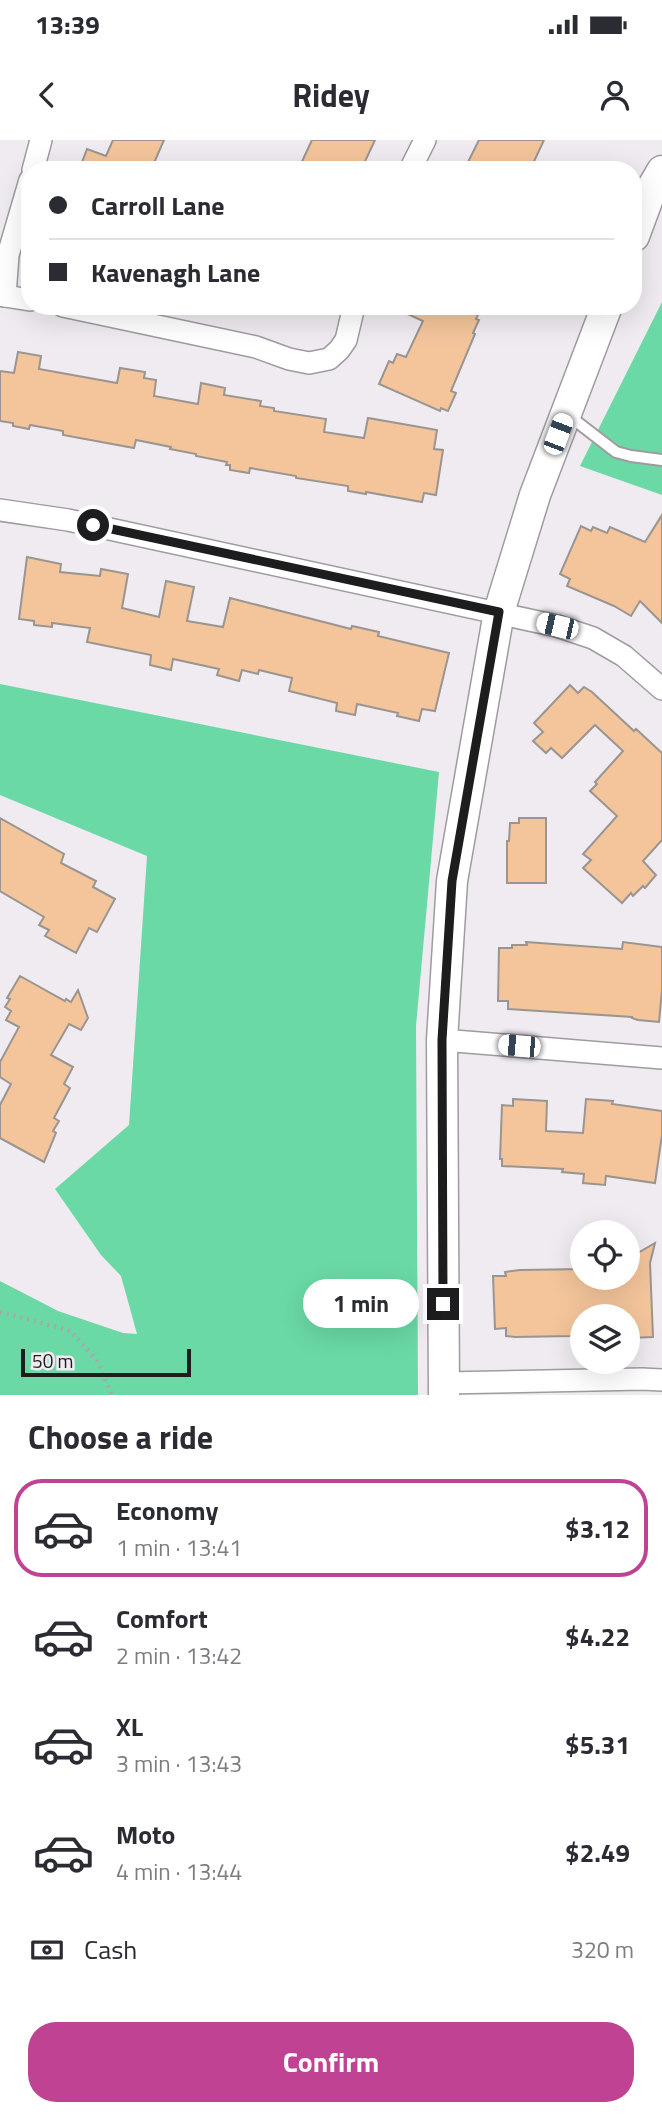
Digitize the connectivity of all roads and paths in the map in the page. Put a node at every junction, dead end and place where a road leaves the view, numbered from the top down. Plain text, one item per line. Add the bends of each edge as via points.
1 (41, 140) edge
2 (425, 140) edge
3 (35, 161) edge
4 (414, 161) edge
5 (662, 171) edge
6 (21, 211) edge
7 (642, 216) edge
8 (3, 295) edge
9 (21, 298) edge
10 (105, 315) edge
11 (352, 315) edge
12 (604, 315) edge
13 (566, 413) junction
14 (662, 460) edge
15 (0, 510) edge
16 (499, 612) junction
17 (662, 690) edge
18 (442, 1040) junction
19 (662, 1058) edge
20 (0, 1312) edge
21 (662, 1380) edge
22 (444, 1389) edge
23 (112, 1395) edge

1 - 3 street
2 - 4 street
5 - 7 main road
6 - 8 street
8 - 9 street
10 - 11 street via 309,363 329,359 346,340
12 - 13 main road
13 - 14 lane via 616,452
13 - 16 main road
15 - 16 street via 68,520
16 - 17 street via 593,638 624,656
16 - 18 main road via 452,881
18 - 19 street
18 - 22 main road
20 - 23 path via 71,1331 97,1361
21 - 22 street

